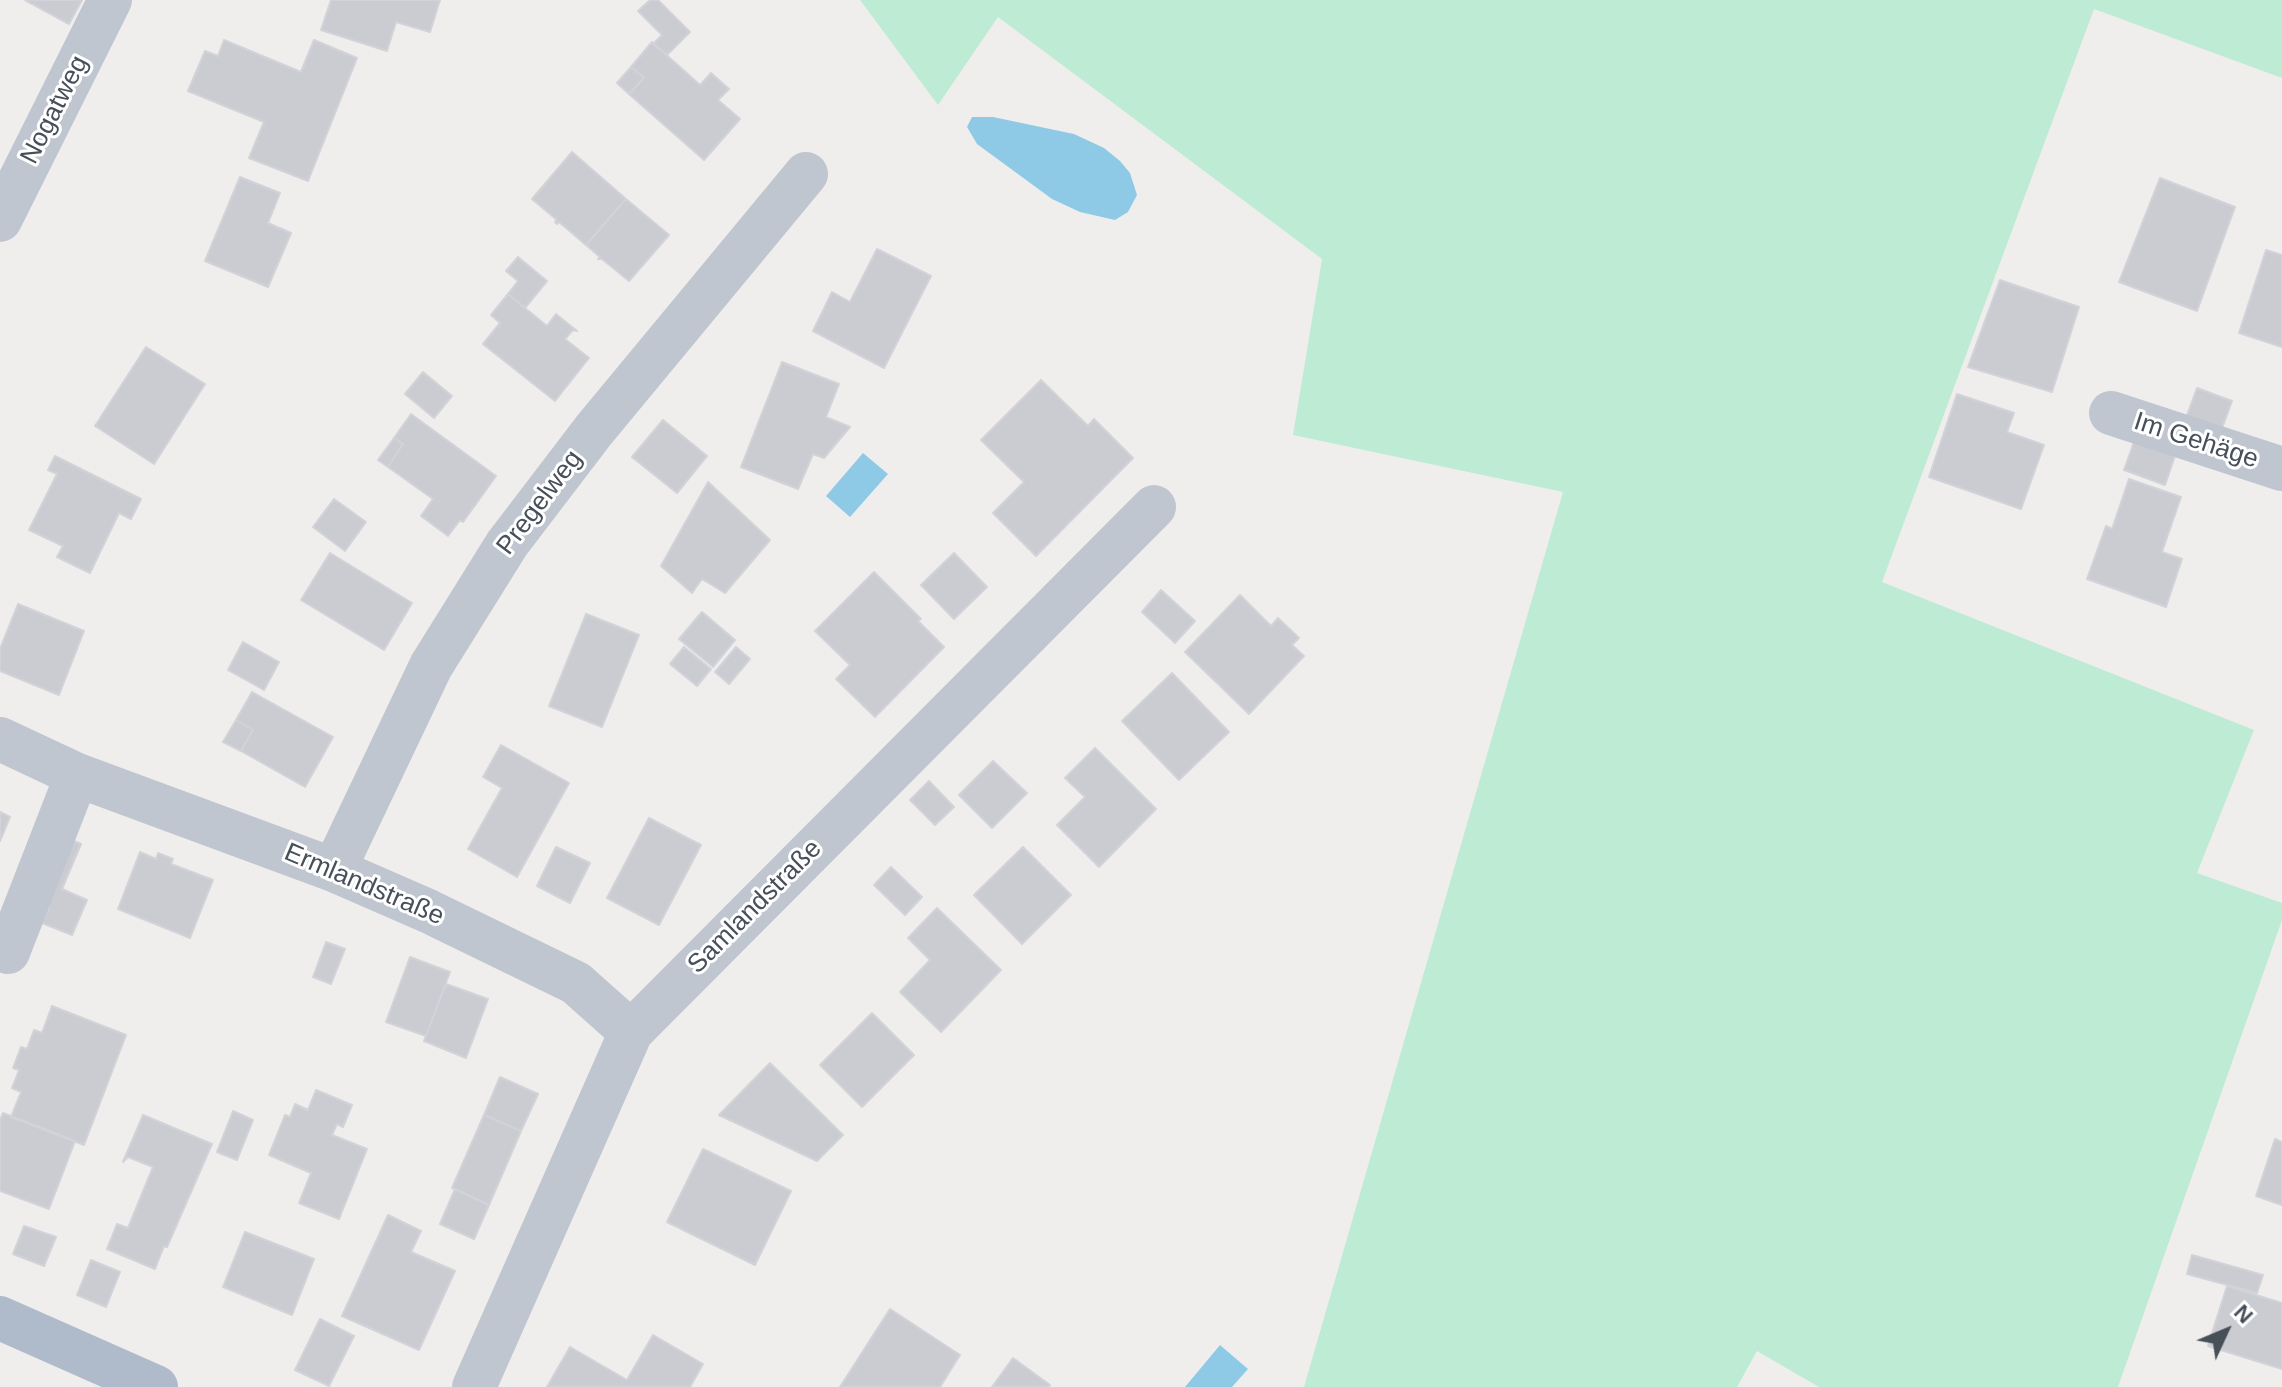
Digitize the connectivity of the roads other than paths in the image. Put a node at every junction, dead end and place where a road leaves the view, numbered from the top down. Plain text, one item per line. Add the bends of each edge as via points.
1 (110, 0) edge
2 (806, 174) dead end
3 (0, 220) edge
4 (2111, 413) dead end
5 (2282, 469) edge
6 (1154, 507) dead end
7 (0, 739) edge
8 (77, 775) junction
9 (334, 870) junction
10 (8, 952) dead end
11 (631, 1032) junction
12 (0, 1318) edge
13 (156, 1387) edge
14 (474, 1387) edge

1 - 3 street, Nogatweg
2 - 9 street, Pregelweg via 507,544 431,666
4 - 5 street, Im Gehäge
6 - 11 street, Samlandstraße
7 - 8 street, Ermlandstraße
8 - 9 street, Ermlandstraße
8 - 10 street
9 - 11 street, Ermlandstraße via 576,983
11 - 14 street, Samlandstraße
12 - 13 main road

